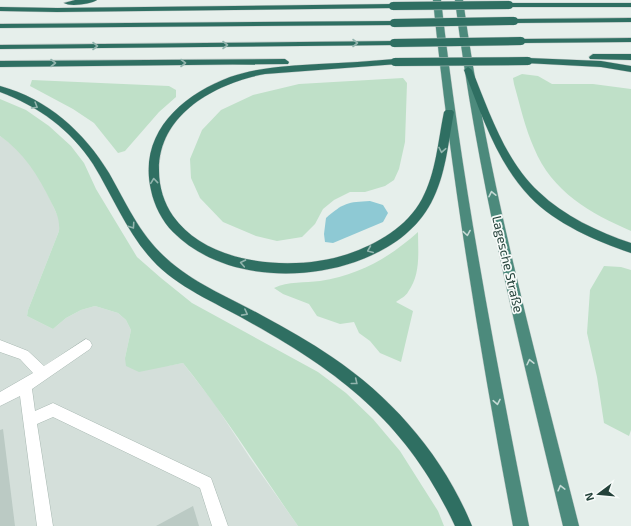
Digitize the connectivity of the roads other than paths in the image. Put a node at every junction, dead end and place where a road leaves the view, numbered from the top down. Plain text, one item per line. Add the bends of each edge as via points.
1 (93, 0) edge
2 (306, 0) edge
3 (437, 0) edge
4 (459, 0) edge
5 (595, 0) edge
6 (509, 5) junction
7 (631, 5) edge
8 (393, 6) junction
9 (0, 9) edge
10 (631, 20) edge
11 (0, 26) edge
12 (631, 40) edge
13 (0, 46) edge
14 (631, 57) edge
15 (528, 60) junction
16 (395, 62) junction
17 (0, 64) edge
18 (631, 69) edge
19 (468, 70) junction
20 (0, 89) edge
21 (449, 112) junction
22 (631, 248) edge
23 (86, 345) dead end
24 (0, 346) edge
25 (43, 374) junction
26 (25, 386) junction
27 (0, 400) edge
28 (30, 420) junction
29 (45, 526) edge
30 (220, 526) edge
31 (464, 526) edge
32 (521, 526) edge
33 (571, 526) edge

1 - 9 highway
2 - 8 highway
3 - 21 highway
4 - 19 highway, Lagesche Straße
5 - 6 highway
6 - 7 highway
6 - 8 highway, bridge
8 - 9 highway
10 - 11 highway, bridge
13 -> 12 highway, bridge
14 - 15 highway
15 - 16 highway, bridge
15 - 18 highway via 601,64
17 -> 16 highway
21 -> 16 highway via 430,194 419,214 378,247 348,260 321,266 292,268 263,267 236,262 193,242 177,229 163,210 155,192 154,155 161,136 172,119 199,95 236,78 281,69
19 - 22 highway via 493,130 526,185 547,206 578,226
33 -> 19 highway, Lagesche Straße via 506,260
20 -> 31 highway via 48,114 69,129 86,146 139,237 162,262 194,285 338,368 370,394 399,424 429,463 455,504
21 -> 32 highway via 471,262
23 - 25 lane
24 - 25 lane via 24,355
25 - 26 lane
26 - 27 lane
26 - 28 lane
28 - 29 lane
28 - 30 lane via 53,410 206,483

